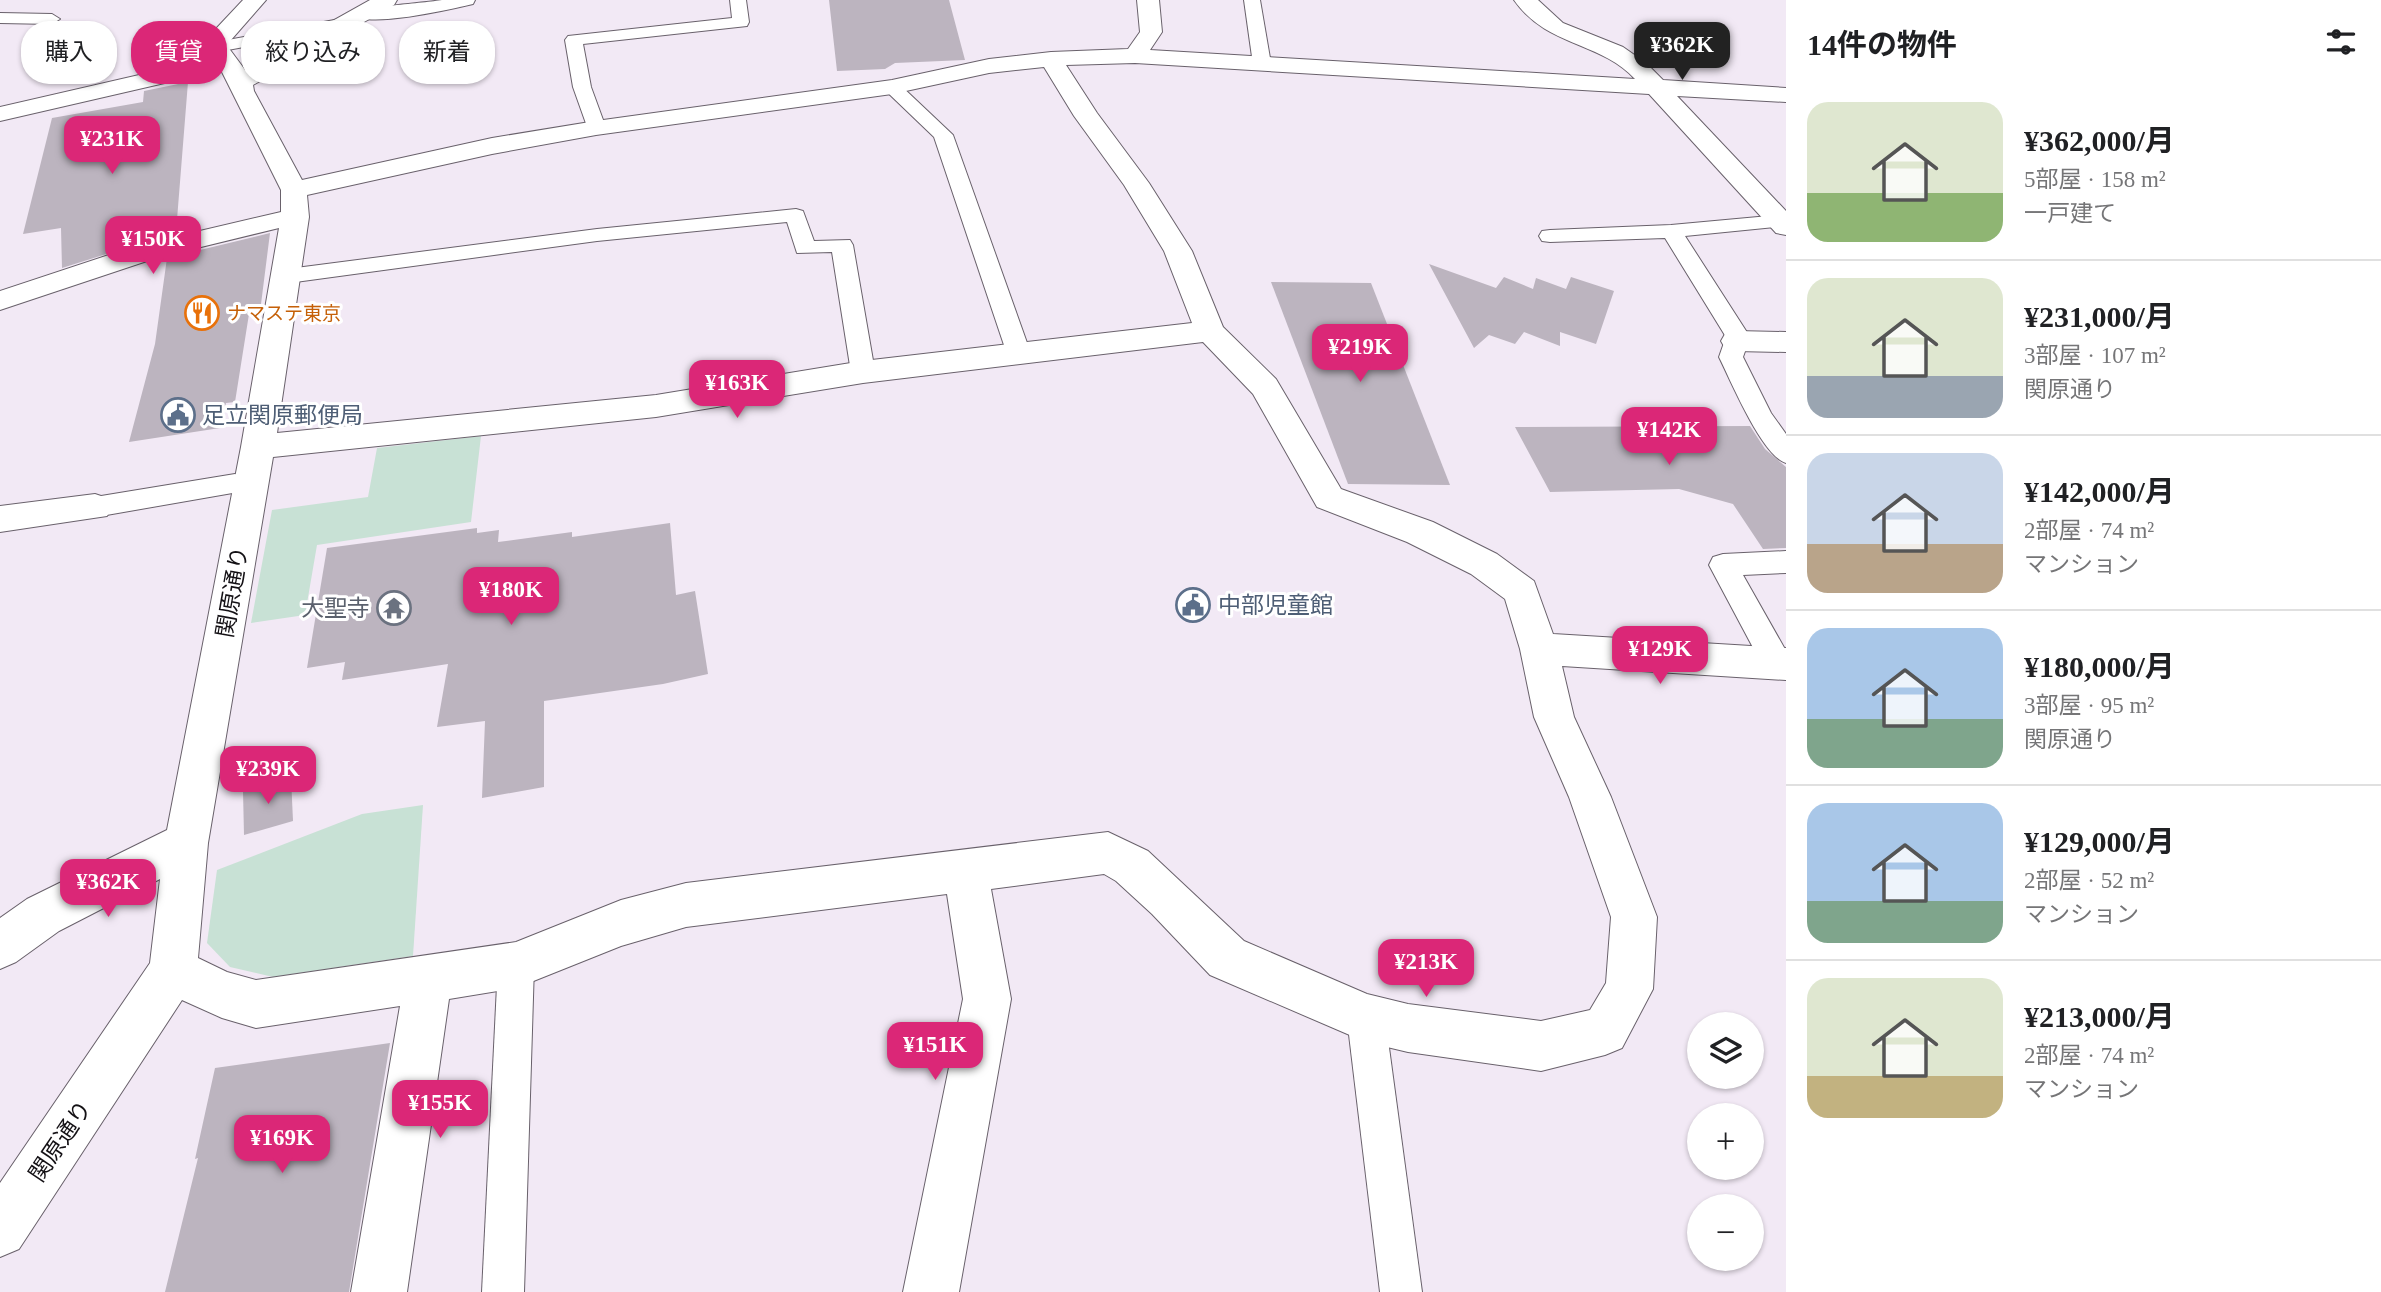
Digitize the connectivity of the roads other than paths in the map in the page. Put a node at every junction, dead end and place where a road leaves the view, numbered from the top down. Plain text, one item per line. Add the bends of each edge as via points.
1 (255, 0) edge
2 (386, 0) edge
3 (467, 0) edge
4 (738, 0) edge
5 (1148, 0) edge
6 (1252, 0) edge
7 (1525, 0) edge
8 (0, 18) edge
9 (353, 18) junction
10 (52, 19) dead end
11 (1135, 56) junction
12 (1051, 59) junction
13 (228, 64) junction
14 (1262, 64) junction
15 (892, 87) junction
16 (1657, 88) junction
17 (1786, 95) edge
18 (0, 114) edge
19 (596, 128) junction
20 (1786, 194) edge
21 (1756, 196) junction
22 (295, 203) junction
23 (1783, 224) edge
24 (1671, 231) junction
25 (1550, 236) dead end
26 (288, 276) junction
27 (0, 301) edge
28 (1210, 331) junction
29 (1736, 341) junction
30 (1786, 342) edge
31 (1019, 354) junction
32 (863, 372) junction
33 (258, 447) junction
34 (1786, 454) edge
35 (234, 484) dead end
36 (95, 507) joint
37 (0, 519) edge
38 (1786, 562) edge
39 (1539, 649) junction
40 (1782, 664) edge
41 (186, 842) junction
42 (966, 871) junction
43 (0, 946) edge
44 (516, 965) junction
45 (173, 971) junction
46 (429, 976) junction
47 (1366, 1018) junction
48 (0, 1230) edge
49 (943, 1288) edge
50 (379, 1292) edge
51 (503, 1292) edge
52 (1401, 1292) edge

1 - 13 street via 220,38
2 - 9 street
3 - 9 lane
4 - 19 lane via 741,22 574,40 582,87
5 - 11 street via 1151,32
6 - 14 lane
7 - 16 street via 1555,28 1615,52
8 - 10 lane
9 - 13 street
9 - 13 lane
11 - 12 street
11 - 14 street
12 - 15 street via 989,66
12 - 28 street via 1178,251
13 - 18 street
13 - 22 street
14 - 16 street
15 - 19 street
15 - 31 lane via 943,135
16 - 17 street
16 - 21 street
19 - 22 street via 492,146
20 - 21 street
21 - 23 street
22 - 26 street, 関原通り
22 - 27 street
23 - 24 lane
24 - 25 lane
24 - 29 lane via 1738,337
26 - 32 lane via 597,235 796,215 805,248 842,245
26 - 33 street, 関原通り
28 - 31 street
28 - 39 street via 1265,387 1329,498 1420,532 1484,564 1521,591
29 - 30 street
29 - 34 lane via 1731,357 1760,416
31 - 32 street
32 - 33 street via 656,406
33 - 41 street, 関原通り
35 - 36 lane
36 - 37 street
38 - 40 lane via 1723,565
39 - 40 street
39 - 47 street via 1554,717 1590,797 1634,917 1629,989 1605,1031 1541,1046
41 - 43 street via 43,915
41 - 45 street, 関原通り
42 - 44 street via 686,905 621,923
42 - 47 street via 1108,853 1132,866 1227,958
42 - 49 street via 987,999
44 - 46 street
44 - 51 lane
45 - 46 street via 256,1004
45 - 48 street, 関原通り
46 - 50 street
47 - 52 lane

